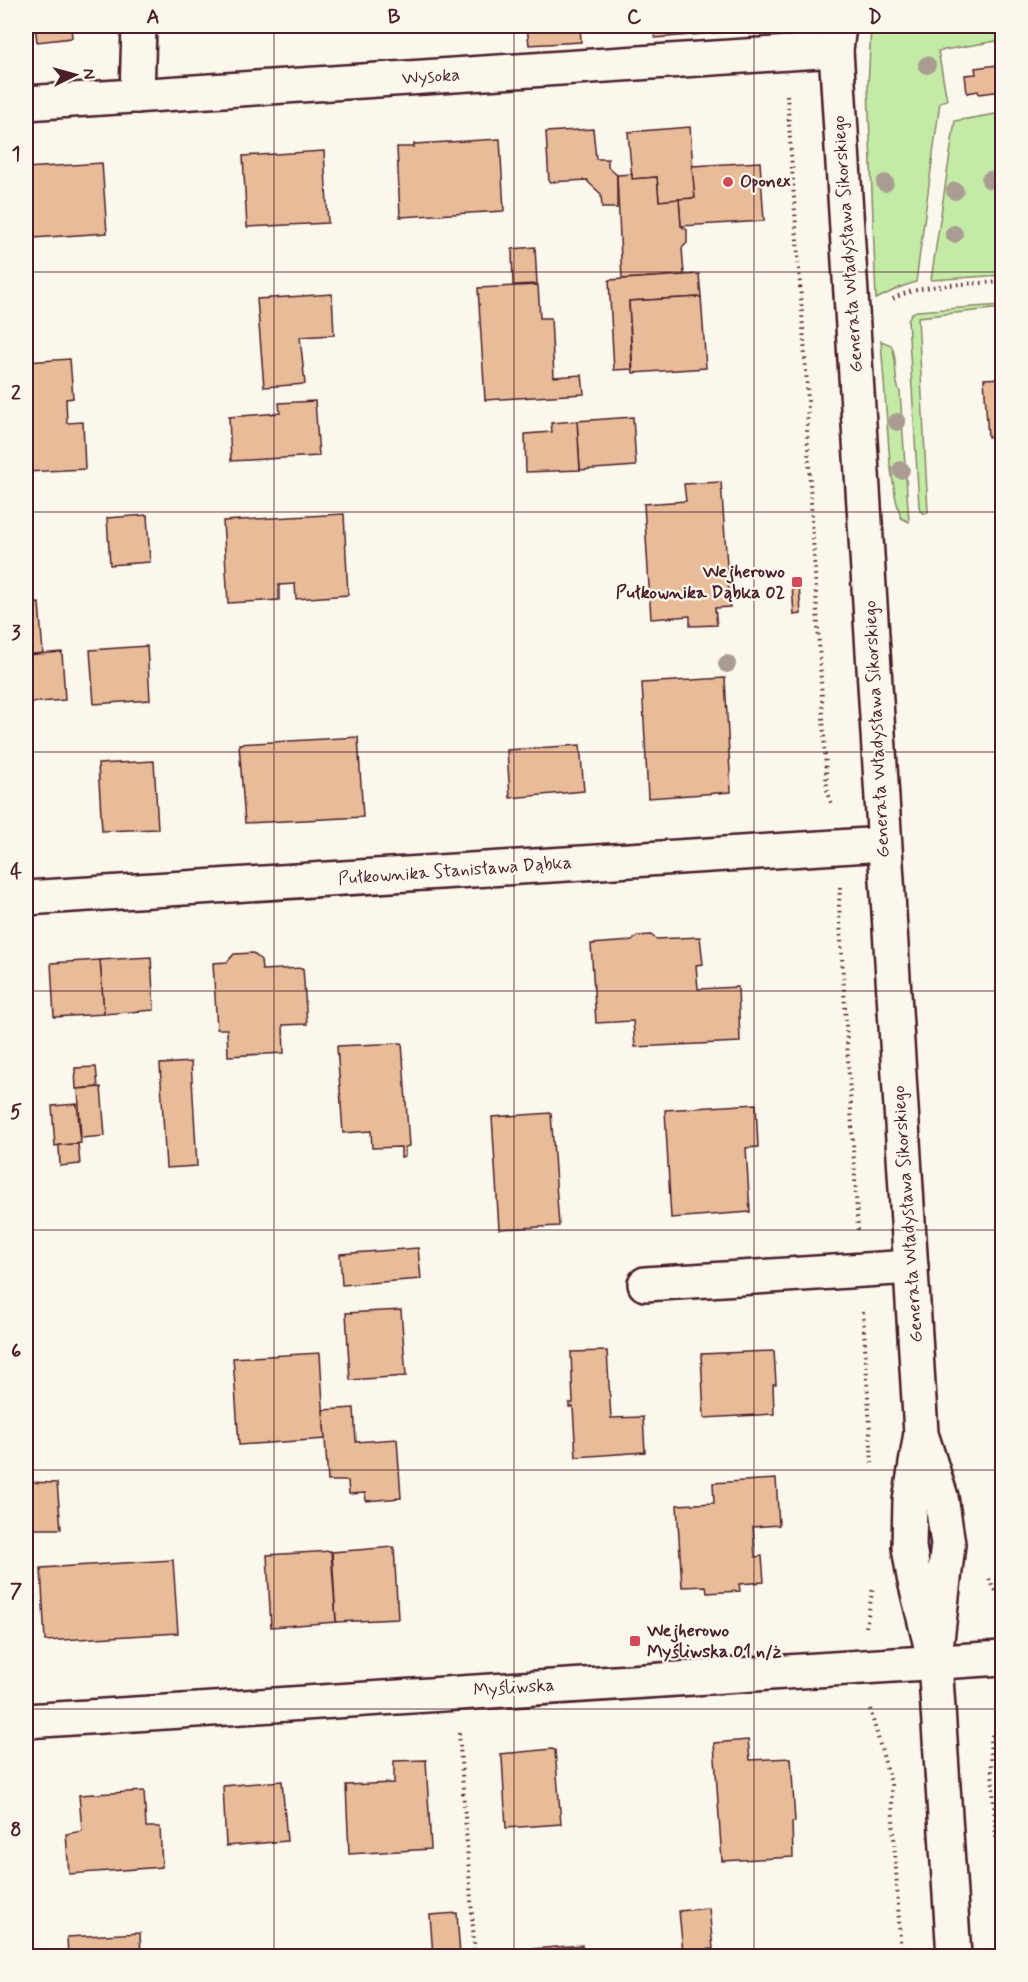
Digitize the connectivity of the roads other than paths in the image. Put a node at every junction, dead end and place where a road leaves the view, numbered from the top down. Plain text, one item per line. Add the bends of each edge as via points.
1 (139, 26) edge
2 (838, 38) edge
3 (137, 96) junction
4 (26, 103) edge
5 (884, 844) junction
6 (26, 898) edge
7 (911, 1267) junction
8 (645, 1284) dead end
9 (1002, 1658) edge
10 (935, 1662) junction
11 (26, 1720) edge
12 (954, 1956) edge

1 - 3 street
2 - 3 street, Wysoka via 785,54
2 - 5 street, Generała Władysława Sikorskiego
3 - 4 street, Wysoka
5 - 6 street, Pułkownika Stanisława Dąbka
5 - 7 street, Generała Władysława Sikorskiego
7 - 8 street
7 - 10 street, Generała Władysława Sikorskiego via 921,1433 910,1501 909,1547
9 - 10 street, Myśliwska
10 - 11 street, Myśliwska
10 - 12 street, Generała Władysława Sikorskiego

